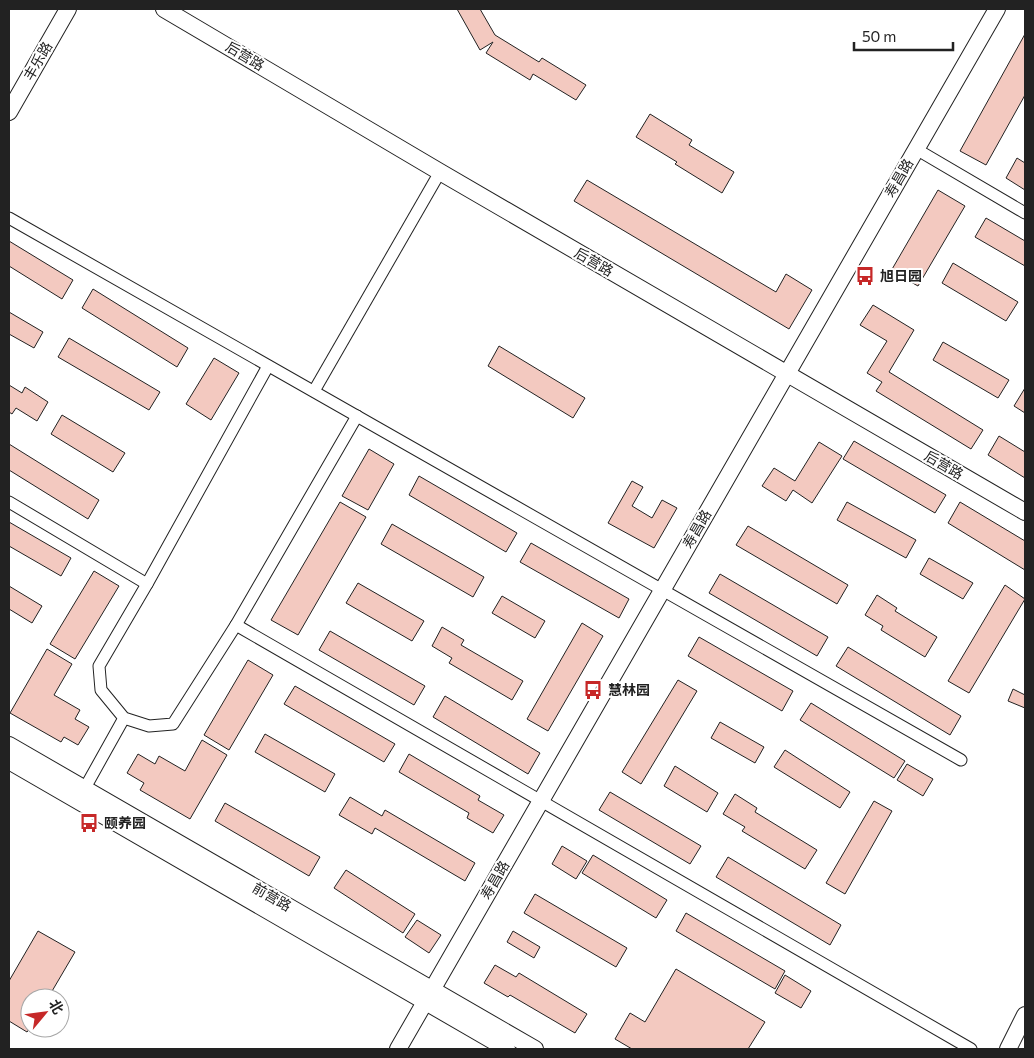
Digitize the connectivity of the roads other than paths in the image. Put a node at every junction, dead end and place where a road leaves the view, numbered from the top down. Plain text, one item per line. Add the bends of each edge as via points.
1 (58, 9) edge
2 (68, 9) edge
3 (164, 9) edge
4 (997, 9) edge
5 (1006, 9) edge
6 (9, 93) edge
7 (9, 112) edge
8 (919, 151) junction
9 (440, 172) junction
10 (1025, 213) edge
11 (9, 218) edge
12 (268, 366) junction
13 (790, 376) junction
14 (314, 391) junction
15 (357, 416) junction
16 (9, 502) edge
17 (1025, 512) edge
18 (147, 584) junction
19 (666, 592) junction
20 (236, 625) junction
21 (124, 718) junction
22 (9, 745) edge
23 (962, 760) dead end
24 (9, 761) edge
25 (81, 795) junction
26 (545, 804) junction
27 (450, 968) junction
28 (408, 984) junction
29 (432, 995) junction
30 (1025, 1014) edge
31 (398, 1049) edge
32 (408, 1049) edge
33 (507, 1049) edge
34 (535, 1049) edge
35 (971, 1049) edge
36 (1008, 1049) edge

1 - 6 street, 丰乐路
2 - 7 street, 丰乐路
3 - 9 street, 后营路
4 - 8 street, 寿昌路
5 - 8 street, 寿昌路
8 - 10 street
8 - 13 street, 寿昌路
9 - 13 street, 后营路
9 - 14 street
11 - 12 street
12 - 14 street
12 - 18 street
13 - 17 street, 后营路
13 - 19 street, 寿昌路
14 - 15 street
15 - 19 street
15 - 20 street
16 - 18 street
18 - 21 street via 100,666 100,690
19 - 23 street
19 - 26 street, 寿昌路
20 - 21 street via 173,724 150,726
20 - 26 street
21 - 25 street
22 - 25 street, 前营路
24 - 25 street, 前营路
25 - 28 street, 前营路
26 - 27 street, 寿昌路
26 - 35 street
27 - 28 street
27 - 29 street, 寿昌路
28 - 29 street via 417,992
29 - 31 street, 寿昌路
29 - 32 street, 寿昌路
29 - 33 street
29 - 34 street
30 - 36 street

